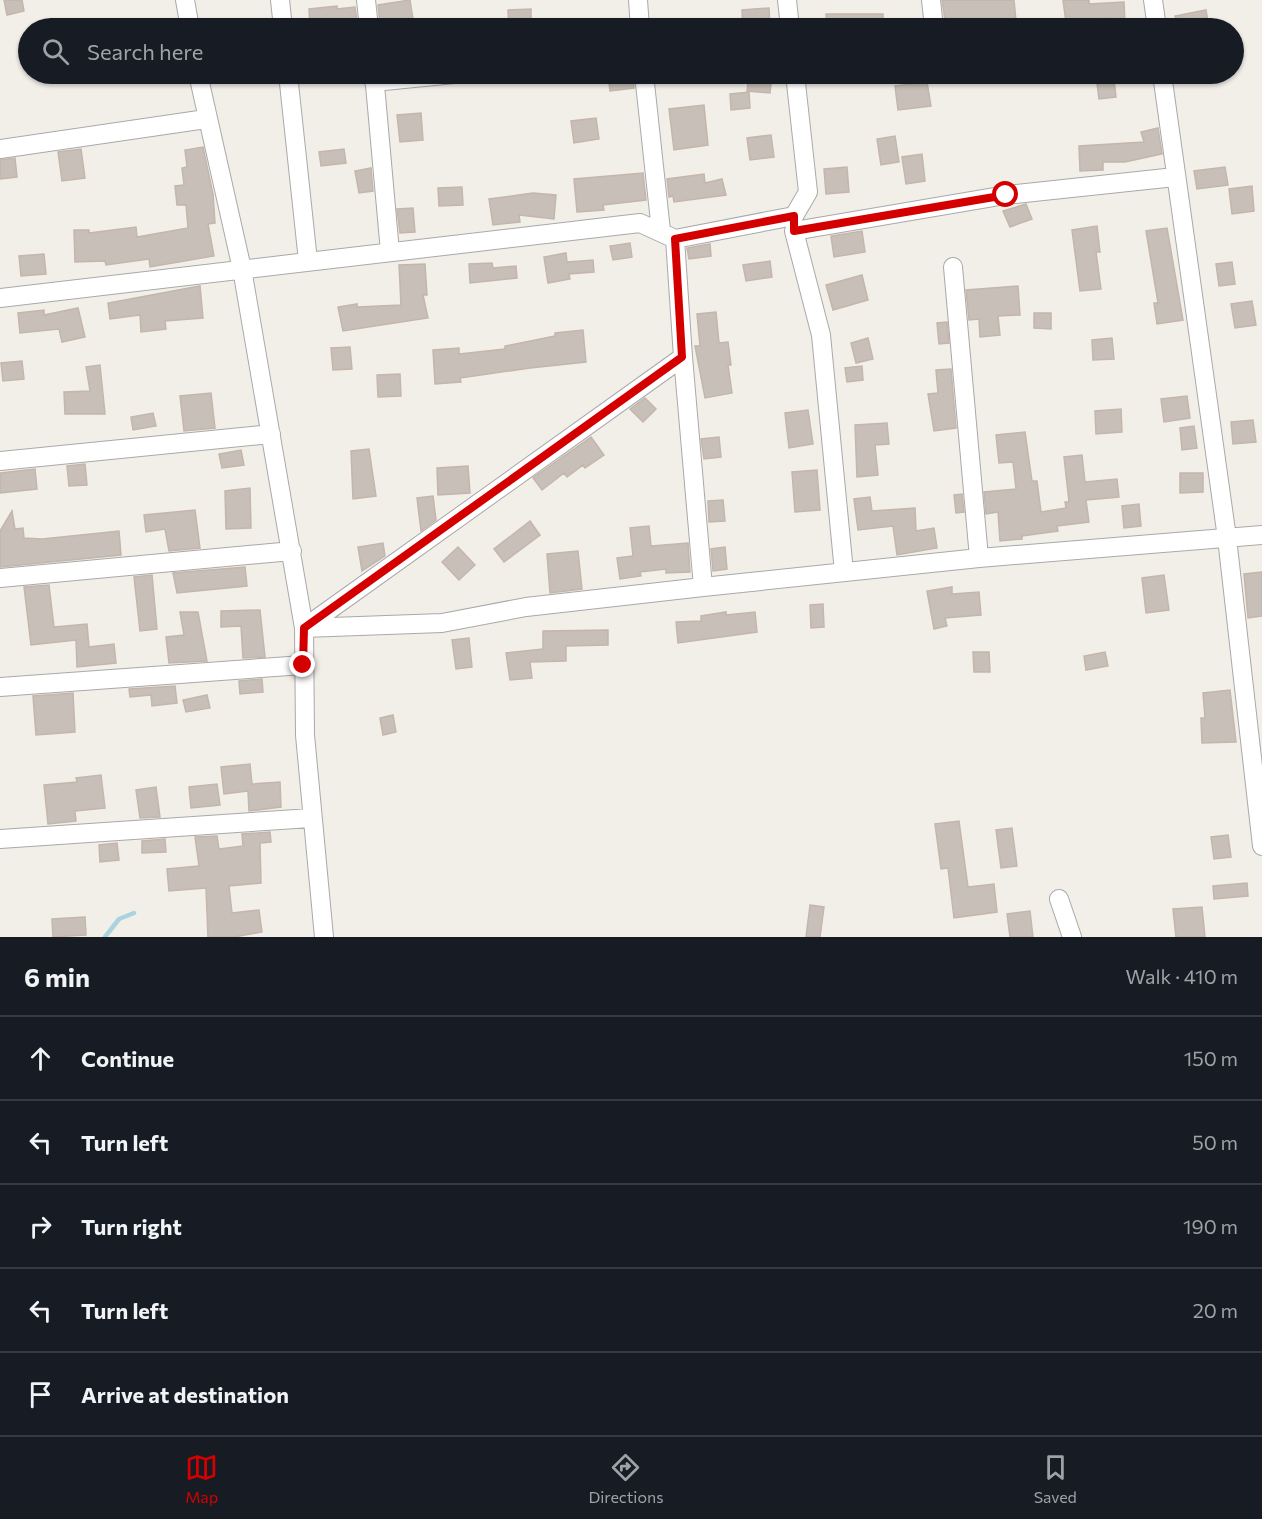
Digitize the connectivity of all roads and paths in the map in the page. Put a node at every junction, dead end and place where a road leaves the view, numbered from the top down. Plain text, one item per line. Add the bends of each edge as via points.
1 (185, 0) edge
2 (280, 0) edge
3 (366, 0) edge
4 (638, 0) edge
5 (787, 0) edge
6 (931, 0) edge
7 (1153, 0) edge
8 (188, 18) edge
9 (282, 18) edge
10 (368, 18) edge
11 (639, 18) edge
12 (789, 18) edge
13 (933, 18) edge
14 (1156, 18) edge
15 (200, 84) edge
16 (289, 84) edge
17 (375, 84) edge
18 (646, 84) edge
19 (796, 84) edge
20 (1163, 84) edge
21 (206, 119) junction
22 (0, 149) edge
23 (1175, 177) junction
24 (794, 223) junction
25 (668, 235) junction
26 (390, 252) junction
27 (308, 261) junction
28 (953, 267) dead end
29 (242, 269) junction
30 (0, 298) edge
31 (682, 357) junction
32 (271, 434) junction
33 (0, 460) edge
34 (1262, 535) edge
35 (1227, 538) junction
36 (292, 551) junction
37 (980, 558) junction
38 (844, 572) junction
39 (0, 578) edge
40 (703, 587) junction
41 (304, 628) junction
42 (303, 665) junction
43 (0, 687) edge
44 (311, 818) junction
45 (0, 839) edge
46 (1262, 846) edge
47 (1059, 899) dead end
48 (324, 937) edge
49 (1072, 937) edge

1 - 8 street
2 - 9 street
3 - 10 street
4 - 11 street
5 - 12 street
6 - 13 street
7 - 14 street
15 - 21 street
16 - 27 street
17 - 26 street
18 - 25 street
19 - 24 street via 808,192
20 - 23 street
21 - 22 street
21 - 29 street
23 - 24 street
23 - 35 street
24 - 25 street
24 - 38 street via 820,335
25 - 26 street via 640,223
25 - 31 street
26 - 27 street
27 - 29 street
28 - 37 street
29 - 30 street
29 - 32 street
31 - 40 street
31 - 41 street
32 - 33 street
32 - 36 street
34 - 35 street
35 - 37 street
35 - 46 street
36 - 39 street
36 - 41 street
37 - 38 street
38 - 40 street
40 - 41 street via 526,607 442,623
41 - 42 street
42 - 43 street
42 - 44 street
44 - 45 street
44 - 48 street
47 - 49 street

